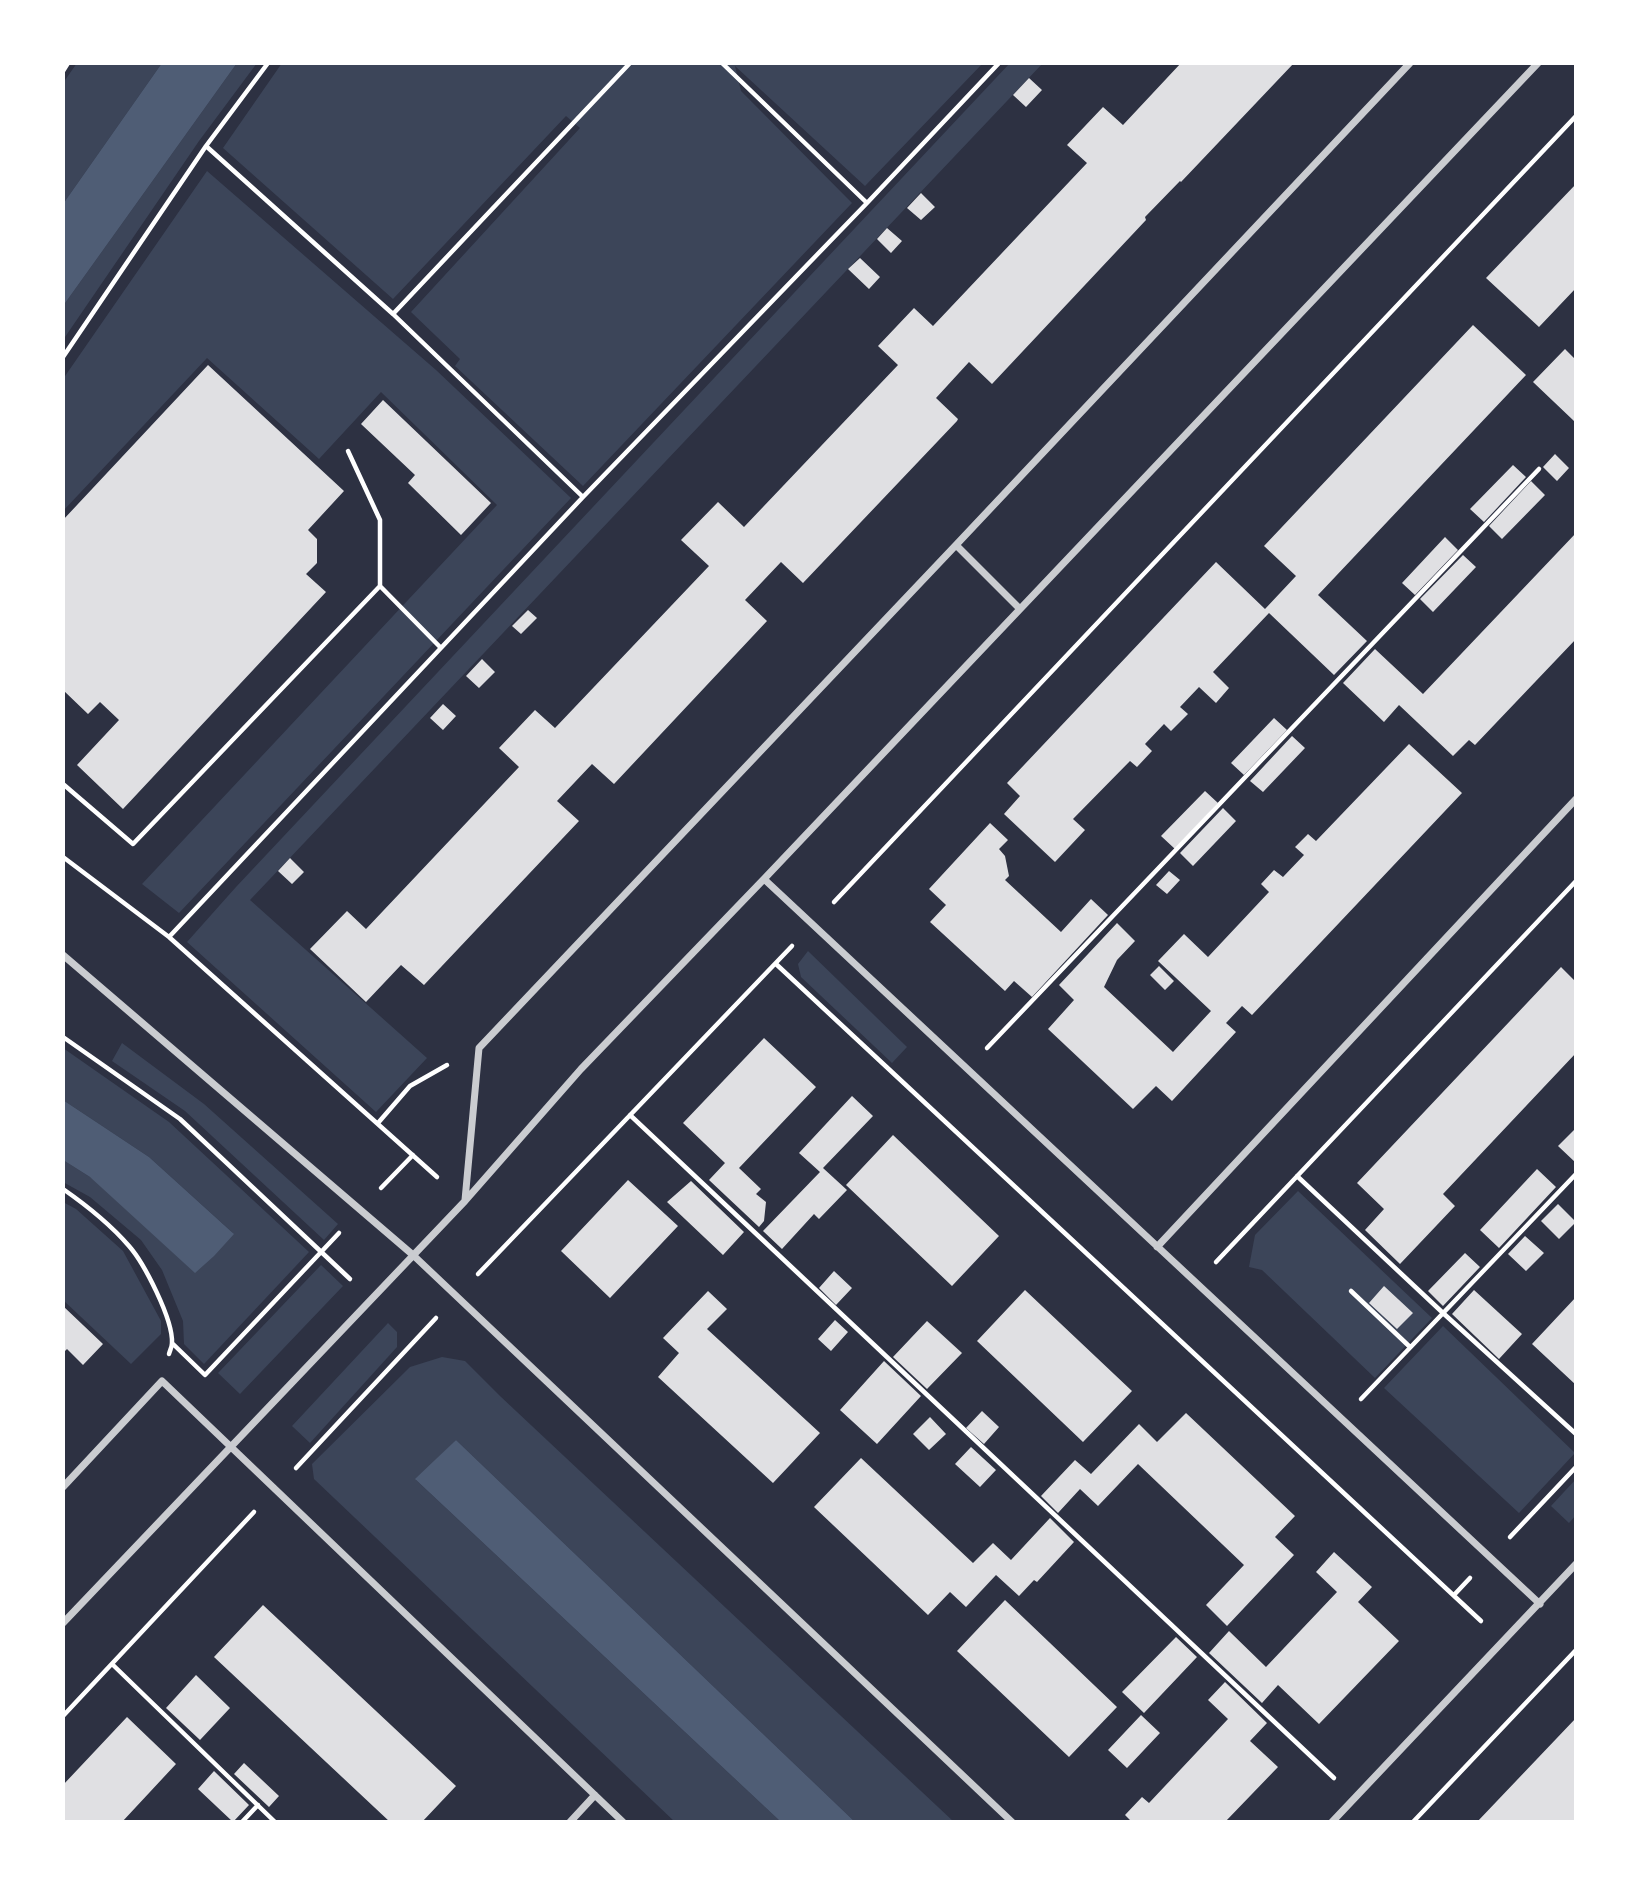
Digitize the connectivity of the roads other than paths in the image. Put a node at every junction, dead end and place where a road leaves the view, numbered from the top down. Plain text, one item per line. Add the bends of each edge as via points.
1 (1410, 63) edge
2 (1538, 63) edge
3 (956, 545) junction
4 (1020, 609) junction
5 (1576, 799) edge
6 (764, 879) junction
7 (63, 955) edge
8 (465, 1201) junction
9 (1157, 1247) junction
10 (413, 1255) junction
11 (229, 1447) junction
12 (63, 1487) edge
13 (1576, 1564) edge
14 (1540, 1604) junction
15 (63, 1623) edge
16 (595, 1795) junction
17 (570, 1822) edge
18 (622, 1822) edge
19 (1012, 1822) edge
20 (1332, 1822) edge

1 - 3 street
2 - 4 street
3 - 4 street
3 - 8 street via 479,1048
4 - 6 street
5 - 9 street
6 - 8 street via 581,1069
6 - 9 street
7 - 10 street
8 - 10 street
9 - 14 street
10 - 11 street
10 - 19 street
11 - 12 street via 162,1381
11 - 15 street
11 - 16 street
13 - 14 street
14 - 20 street
16 - 17 street
16 - 18 street

